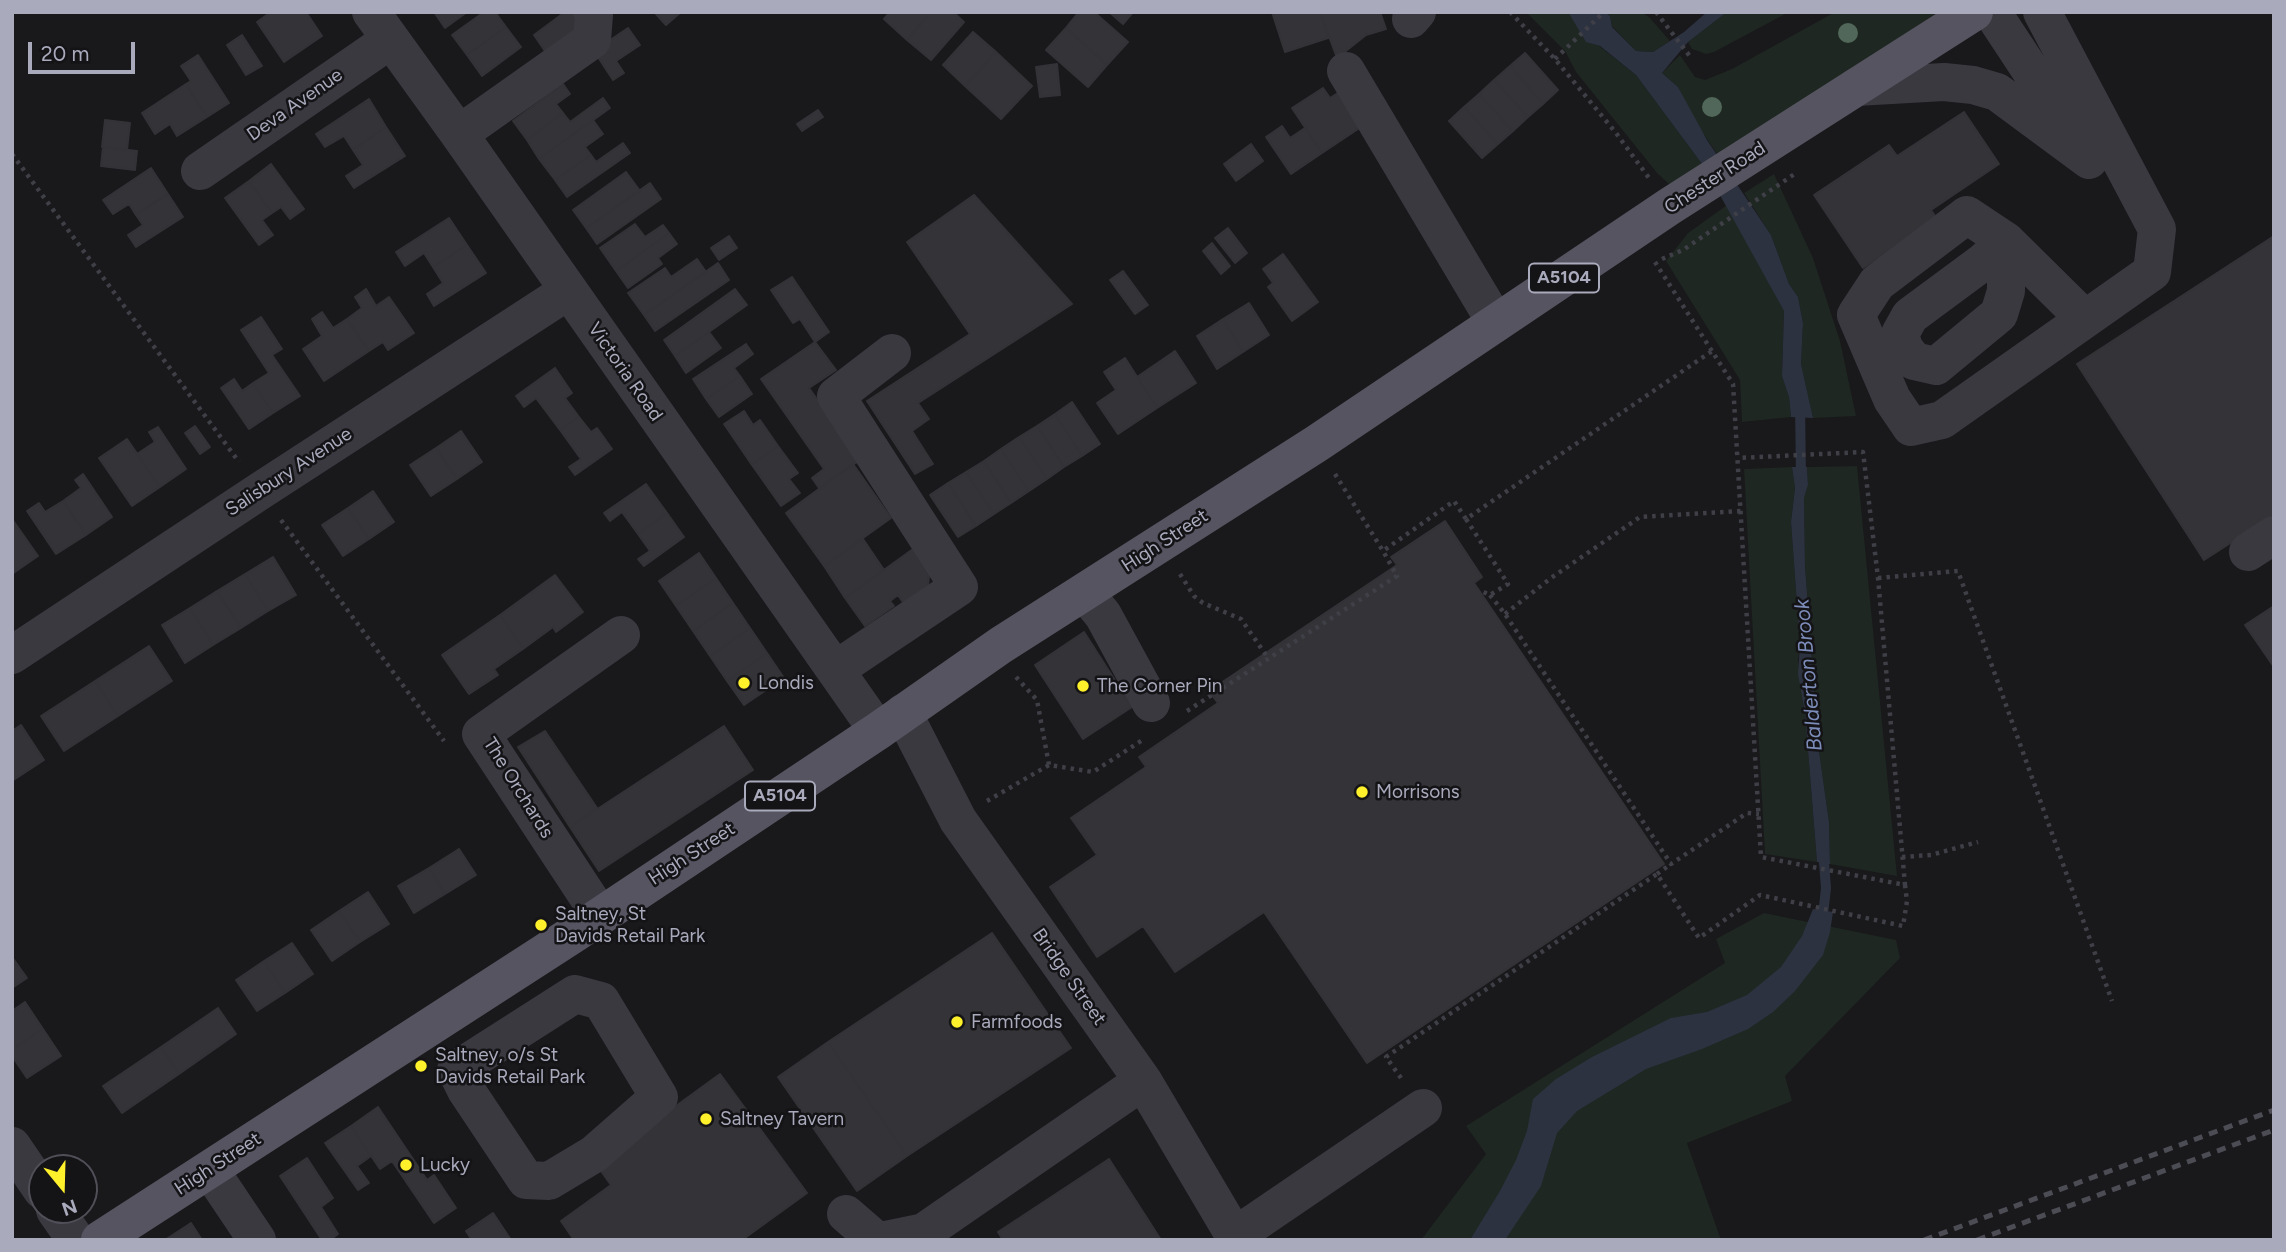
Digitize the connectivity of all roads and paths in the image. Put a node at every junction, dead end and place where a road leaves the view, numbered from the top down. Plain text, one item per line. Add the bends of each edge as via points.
1 (592, 12) edge
2 (1510, 12) edge
3 (1604, 12) edge
4 (1656, 12) edge
5 (1974, 12) edge
6 (1992, 12) edge
7 (2042, 12) edge
8 (381, 26) edge
9 (1555, 59) junction
10 (1692, 59) dead end
11 (1346, 71) dead end
12 (1856, 87) junction
13 (459, 134) junction
14 (12, 154) edge
15 (2090, 160) junction
16 (1804, 167) dead end
17 (200, 171) dead end
18 (2136, 192) junction
19 (1670, 206) junction
20 (1636, 230) junction
21 (1683, 250) dead end
22 (568, 291) junction
23 (2085, 319) junction
24 (1496, 323) junction
25 (1458, 349) joint
26 (1712, 351) junction
27 (892, 353) dead end
28 (1316, 444) junction
29 (1738, 458) junction
30 (260, 491) junction
31 (1741, 511) junction
32 (1466, 519) junction
33 (1162, 543) junction
34 (1383, 551) junction
35 (1878, 578) junction
36 (1479, 590) dead end
37 (1085, 593) junction
38 (1490, 595) junction
39 (1505, 614) junction
40 (621, 635) dead end
41 (1001, 645) junction
42 (12, 655) edge
43 (1268, 658) junction
44 (835, 670) junction
45 (1159, 718) junction
46 (890, 722) junction
47 (451, 751) dead end
48 (1049, 765) junction
49 (1759, 814) junction
50 (958, 820) junction
51 (1978, 842) dead end
52 (1902, 857) junction
53 (1671, 864) junction
54 (1657, 874) junction
55 (1905, 884) junction
56 (600, 915) junction
57 (491, 986) junction
58 (2112, 1001) dead end
59 (523, 1026) junction
60 (1143, 1081) junction
61 (1423, 1108) joint
62 (12, 1146) edge
63 (28, 1169) edge
64 (210, 1170) junction
65 (846, 1214) dead end
66 (65, 1224) edge
67 (1236, 1238) edge
68 (76, 1240) edge
69 (100, 1240) edge
70 (257, 1240) edge
71 (876, 1240) edge
72 (885, 1240) edge

1 - 13 street via 592,40
2 - 9 path
3 - 9 path
4 - 10 path
5 - 12 main road, Chester Road / A5104
6 - 15 street
7 - 18 street
8 - 13 street, Victoria Road
8 - 17 street, Deva Avenue
9 - 19 path
11 - 24 street
12 - 15 street via 1944,82 1997,92
12 - 19 main road, Chester Road / A5104
13 - 22 street, Victoria Road
14 - 30 path
15 - 18 street
16 - 21 path
18 - 23 street via 2157,229 2152,272
19 - 20 main road, Chester Road / A5104
20 - 24 main road, Chester Road / A5104
20 - 26 path
22 - 30 street, Salisbury Avenue
22 - 44 street, Victoria Road
23 - 23 street via 2006,241 1967,215 1877,283 1856,315 1892,399 1911,427 1942,420
24 - 25 main road, Chester Road / A5104
25 - 28 main road, High Street / A5104
26 - 29 path via 1733,384
26 - 32 path
27 - 44 street via 836,396 959,587
28 - 33 main road, High Street / A5104
28 - 34 path
29 - 31 path
29 - 35 path via 1863,452
30 - 42 street, Salisbury Avenue
30 - 47 path
31 - 39 path via 1640,517
31 - 49 path
32 - 34 path via 1454,501
32 - 38 path via 1508,584
33 - 37 main road, High Street / A5104
33 - 43 path via 1194,596 1241,619
34 - 43 path via 1397,576
35 - 52 path
35 - 58 path via 1958,571
36 - 38 path
37 - 41 main road, High Street / A5104
37 - 45 street via 1103,615
38 - 39 path
39 - 53 path
40 - 56 street, The Orchards via 481,734
41 - 46 main road, High Street / A5104
41 - 48 path via 1019,681 1037,701
43 - 45 path
44 - 46 street, Victoria Road
45 - 48 path via 1093,772
46 - 50 street, Bridge Street
46 - 56 main road, High Street / A5104
48 - 50 path
49 - 53 path via 1747,813
49 - 55 path via 1761,857
50 - 60 street, Bridge Street
51 - 52 path via 1931,855
52 - 55 path
53 - 54 path
54 - 55 path via 1699,938 1760,895 1903,926
54 - 61 path via 1386,1058
56 - 57 main road, High Street / A5104
57 - 59 street
57 - 64 main road, High Street / A5104
59 - 59 street via 575,994 601,1002 659,1097 594,1154 549,1181 526,1180 456,1070
60 - 67 street, Bridge Street
60 - 72 street via 924,1232
61 - 67 street
62 - 63 street
64 - 69 main road, High Street / A5104
64 - 70 street
65 - 71 street
66 - 68 street

